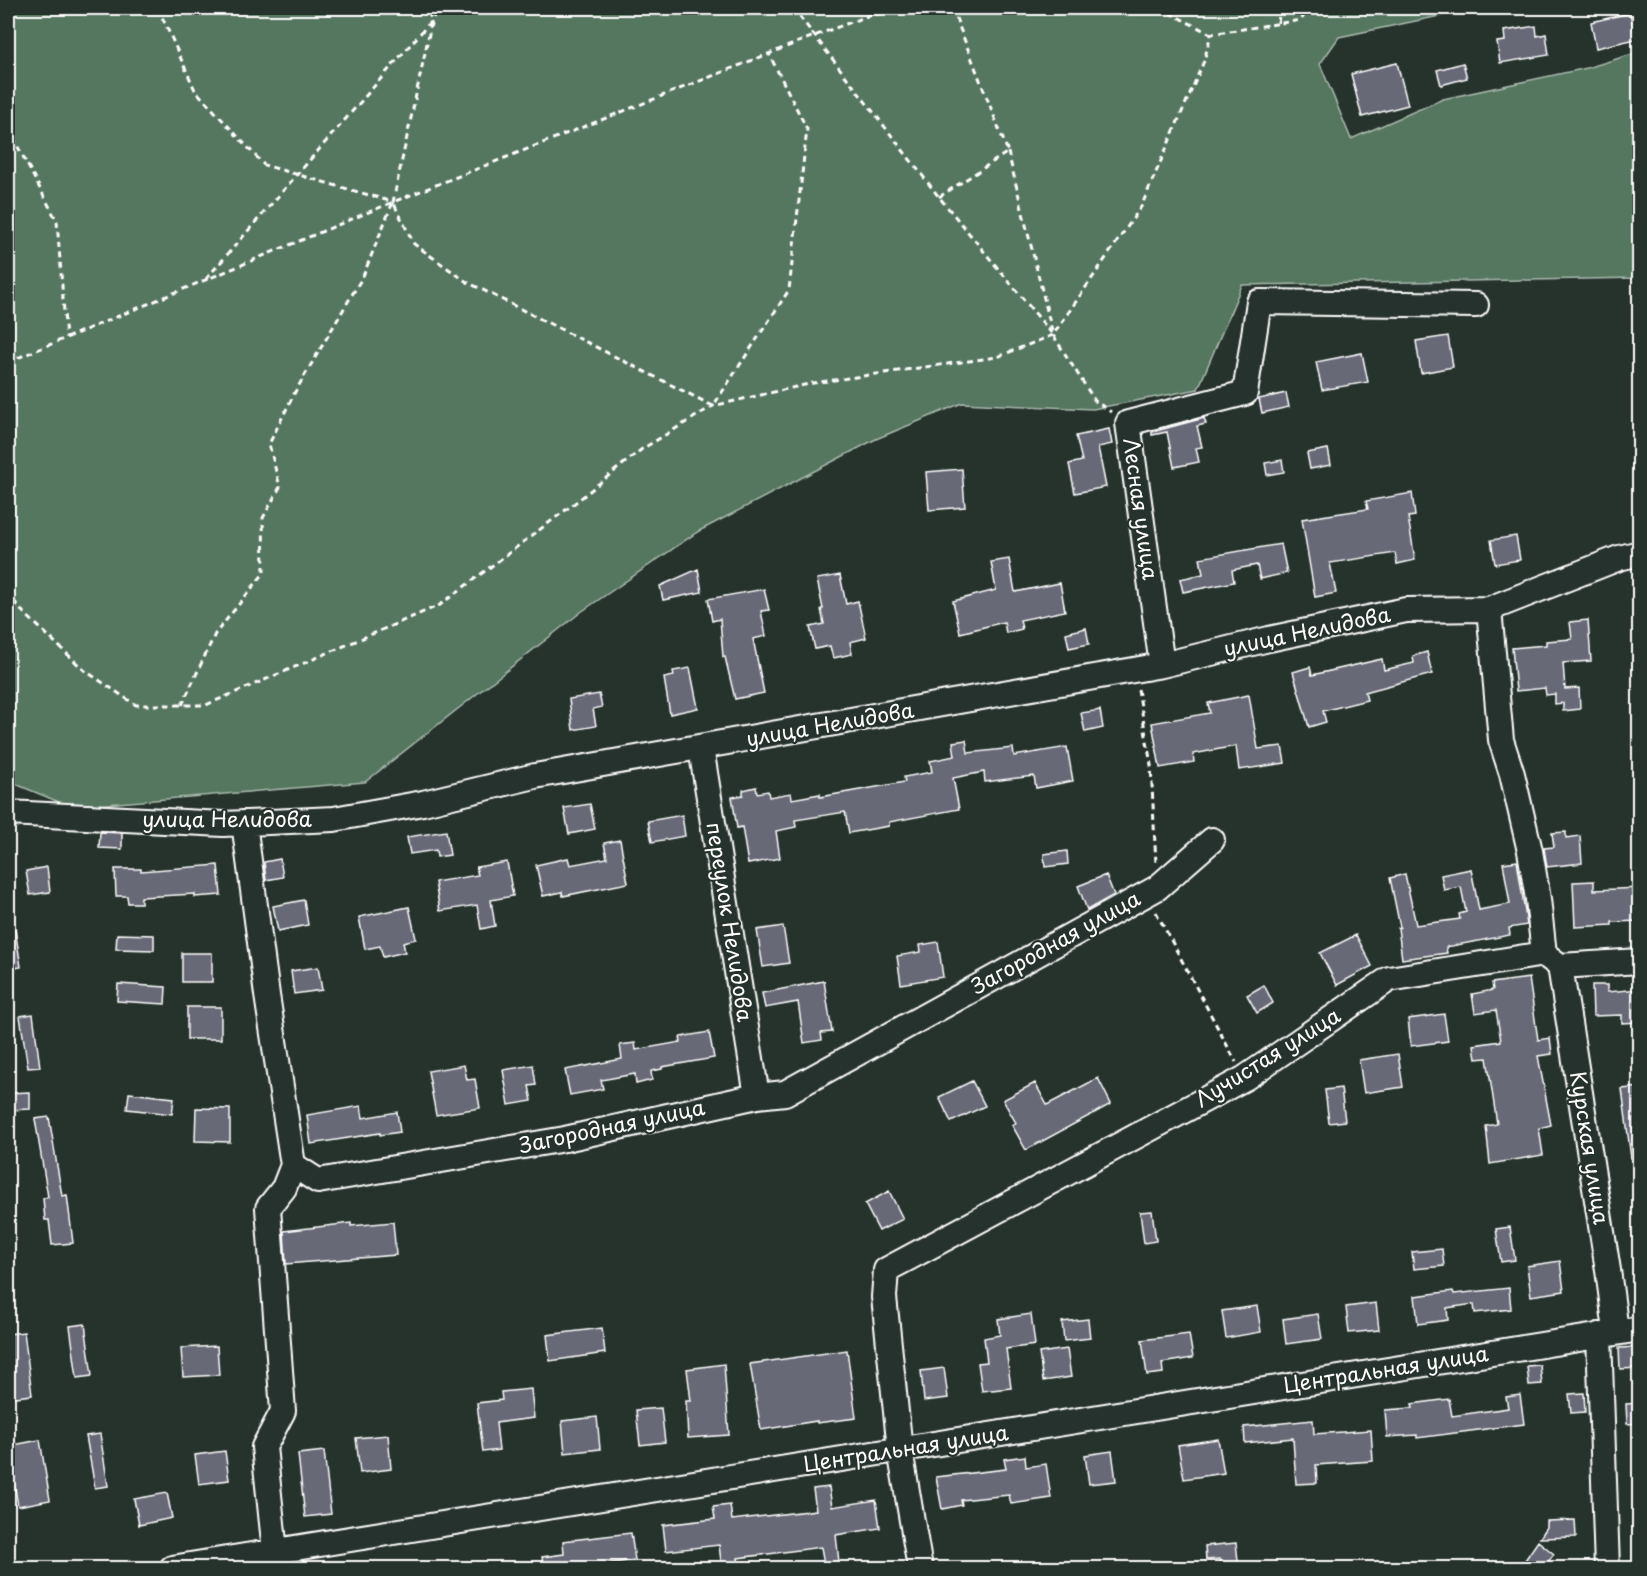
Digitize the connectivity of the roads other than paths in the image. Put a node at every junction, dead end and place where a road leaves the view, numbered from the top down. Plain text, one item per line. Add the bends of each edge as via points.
1 (1476, 305) dead end
2 (1640, 553) edge
3 (1489, 609) junction
4 (1162, 665) junction
5 (701, 748) junction
6 (8, 813) edge
7 (244, 823) junction
8 (1212, 840) dead end
9 (1552, 960) junction
10 (1640, 961) edge
11 (757, 1096) junction
12 (293, 1165) junction
13 (1618, 1332) edge
14 (900, 1450) junction
15 (275, 1552) junction
16 (172, 1569) edge
17 (920, 1569) edge
18 (1607, 1569) edge

1 - 4 street, Лесная улица via 1258,302 1245,393 1128,423
2 - 3 street, улица Нелидова
3 - 4 street, улица Нелидова via 1406,610
3 - 9 street, Курская улица via 1501,740 1530,851
4 - 5 street, улица Нелидова
5 - 7 street, улица Нелидова via 535,776 334,819
5 - 11 street, переулок Нелидова
6 - 7 street, улица Нелидова
7 - 12 street
8 - 11 street, Загородная улица via 1157,888 785,1093
9 - 10 street, Лучистая улица
9 - 13 street, Курская улица
9 - 14 street, Лучистая улица via 1389,980 1245,1078 886,1270 884,1297
11 - 12 street, Загородная улица via 565,1139 318,1181
12 - 15 street via 284,1188 268,1208 283,1411 264,1447
13 - 14 street, Центральная улица
13 - 18 street, Курская улица
14 - 15 street, Центральная улица
14 - 17 street
15 - 16 street, Центральная улица

